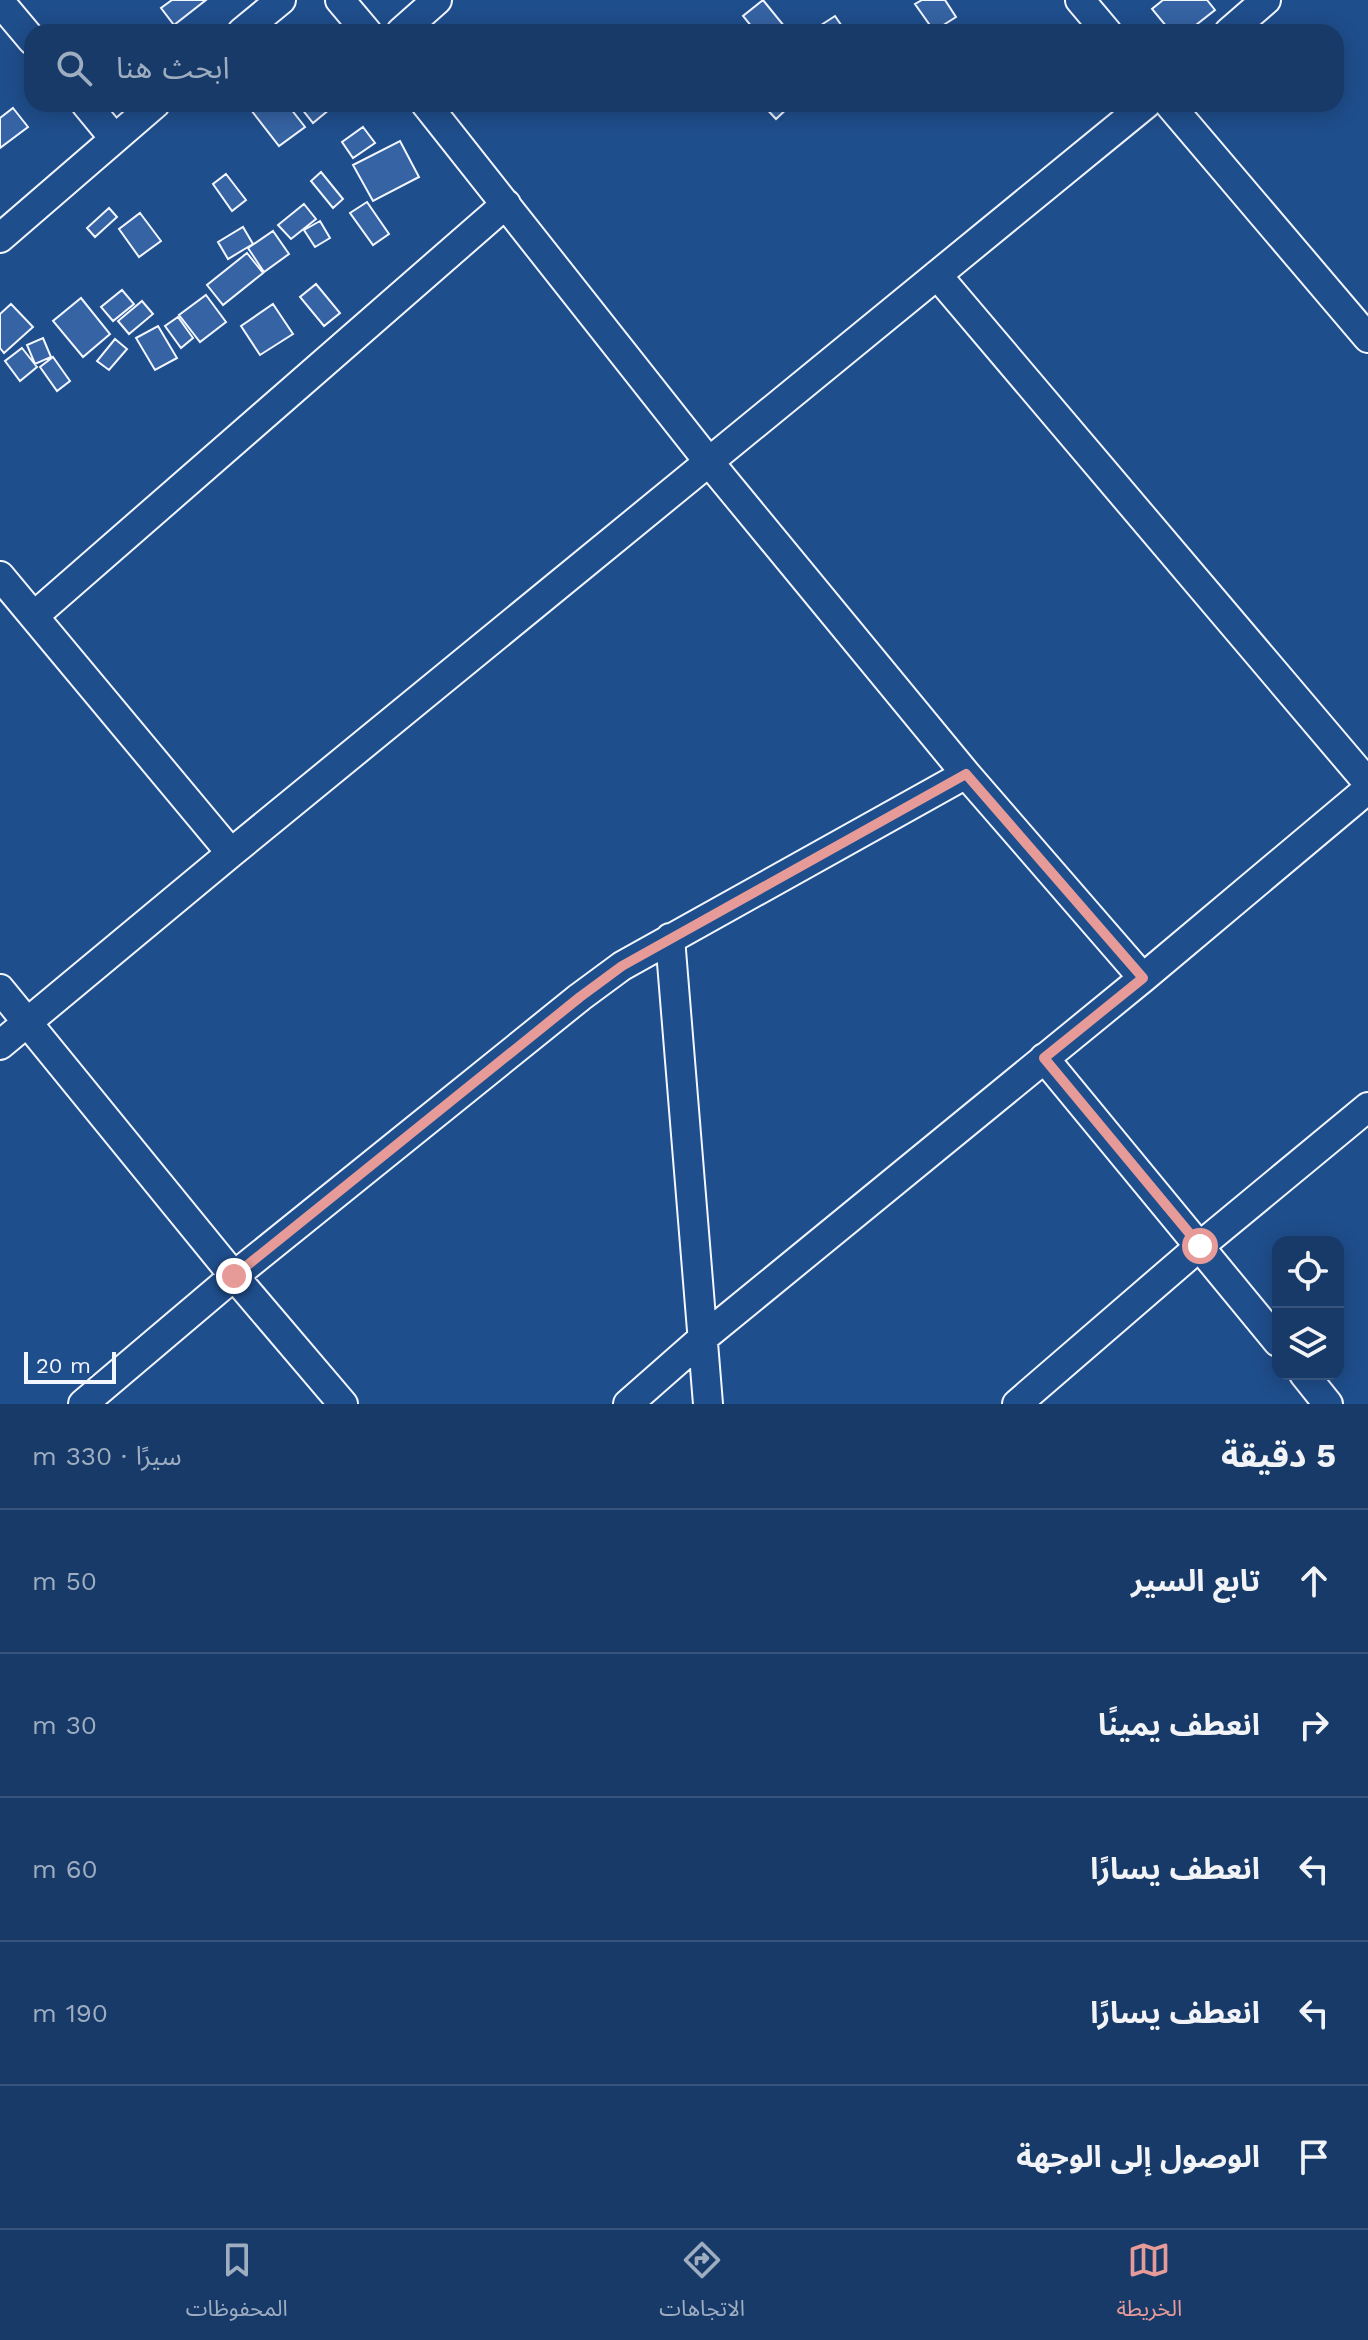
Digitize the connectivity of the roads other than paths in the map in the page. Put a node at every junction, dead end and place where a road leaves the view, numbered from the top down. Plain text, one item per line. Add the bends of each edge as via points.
1 (281, 0) edge
2 (340, 0) edge
3 (437, 0) edge
4 (1080, 0) edge
5 (1266, 0) edge
6 (0, 2) edge
7 (252, 24) edge
8 (360, 24) edge
9 (410, 24) edge
10 (1100, 24) edge
11 (1238, 24) edge
12 (24, 30) edge
13 (93, 112) edge
14 (145, 112) edge
15 (432, 112) edge
16 (1136, 112) edge
17 (1176, 112) edge
18 (114, 138) junction
19 (506, 204) junction
20 (0, 238) edge
21 (937, 275) junction
22 (1368, 338) edge
23 (709, 462) junction
24 (0, 576) edge
25 (34, 616) junction
26 (966, 774) junction
27 (1368, 783) edge
28 (1368, 789) edge
29 (231, 853) junction
30 (670, 938) junction
31 (1143, 978) junction
32 (0, 989) edge
33 (28, 1022) junction
34 (0, 1045) edge
35 (1044, 1058) junction
36 (1368, 1107) edge
37 (1200, 1246) junction
38 (234, 1276) junction
39 (1272, 1335) edge
40 (703, 1338) junction
41 (1309, 1380) edge
42 (83, 1404) edge
43 (343, 1404) edge
44 (628, 1404) edge
45 (708, 1404) edge
46 (1017, 1404) edge
47 (1328, 1404) edge

1 - 7 street
2 - 8 street
3 - 9 street
4 - 10 street
5 - 11 street
6 - 12 street
13 - 18 street
14 - 18 street
15 - 19 street
16 - 21 street
17 - 22 street
18 - 20 street
19 - 23 street
19 - 25 street
21 - 23 street
21 - 27 street
23 - 26 street
23 - 29 street
24 - 25 street
25 - 29 street
26 - 30 street
26 - 31 street
28 - 31 street
29 - 33 street
30 - 38 street via 580,997
30 - 40 street
31 - 35 street
32 - 33 street
33 - 34 street
33 - 38 street
35 - 37 street
35 - 40 street
36 - 37 street
37 - 39 street
37 - 46 street
38 - 42 street
38 - 43 street
40 - 44 street
40 - 45 street
41 - 47 street

